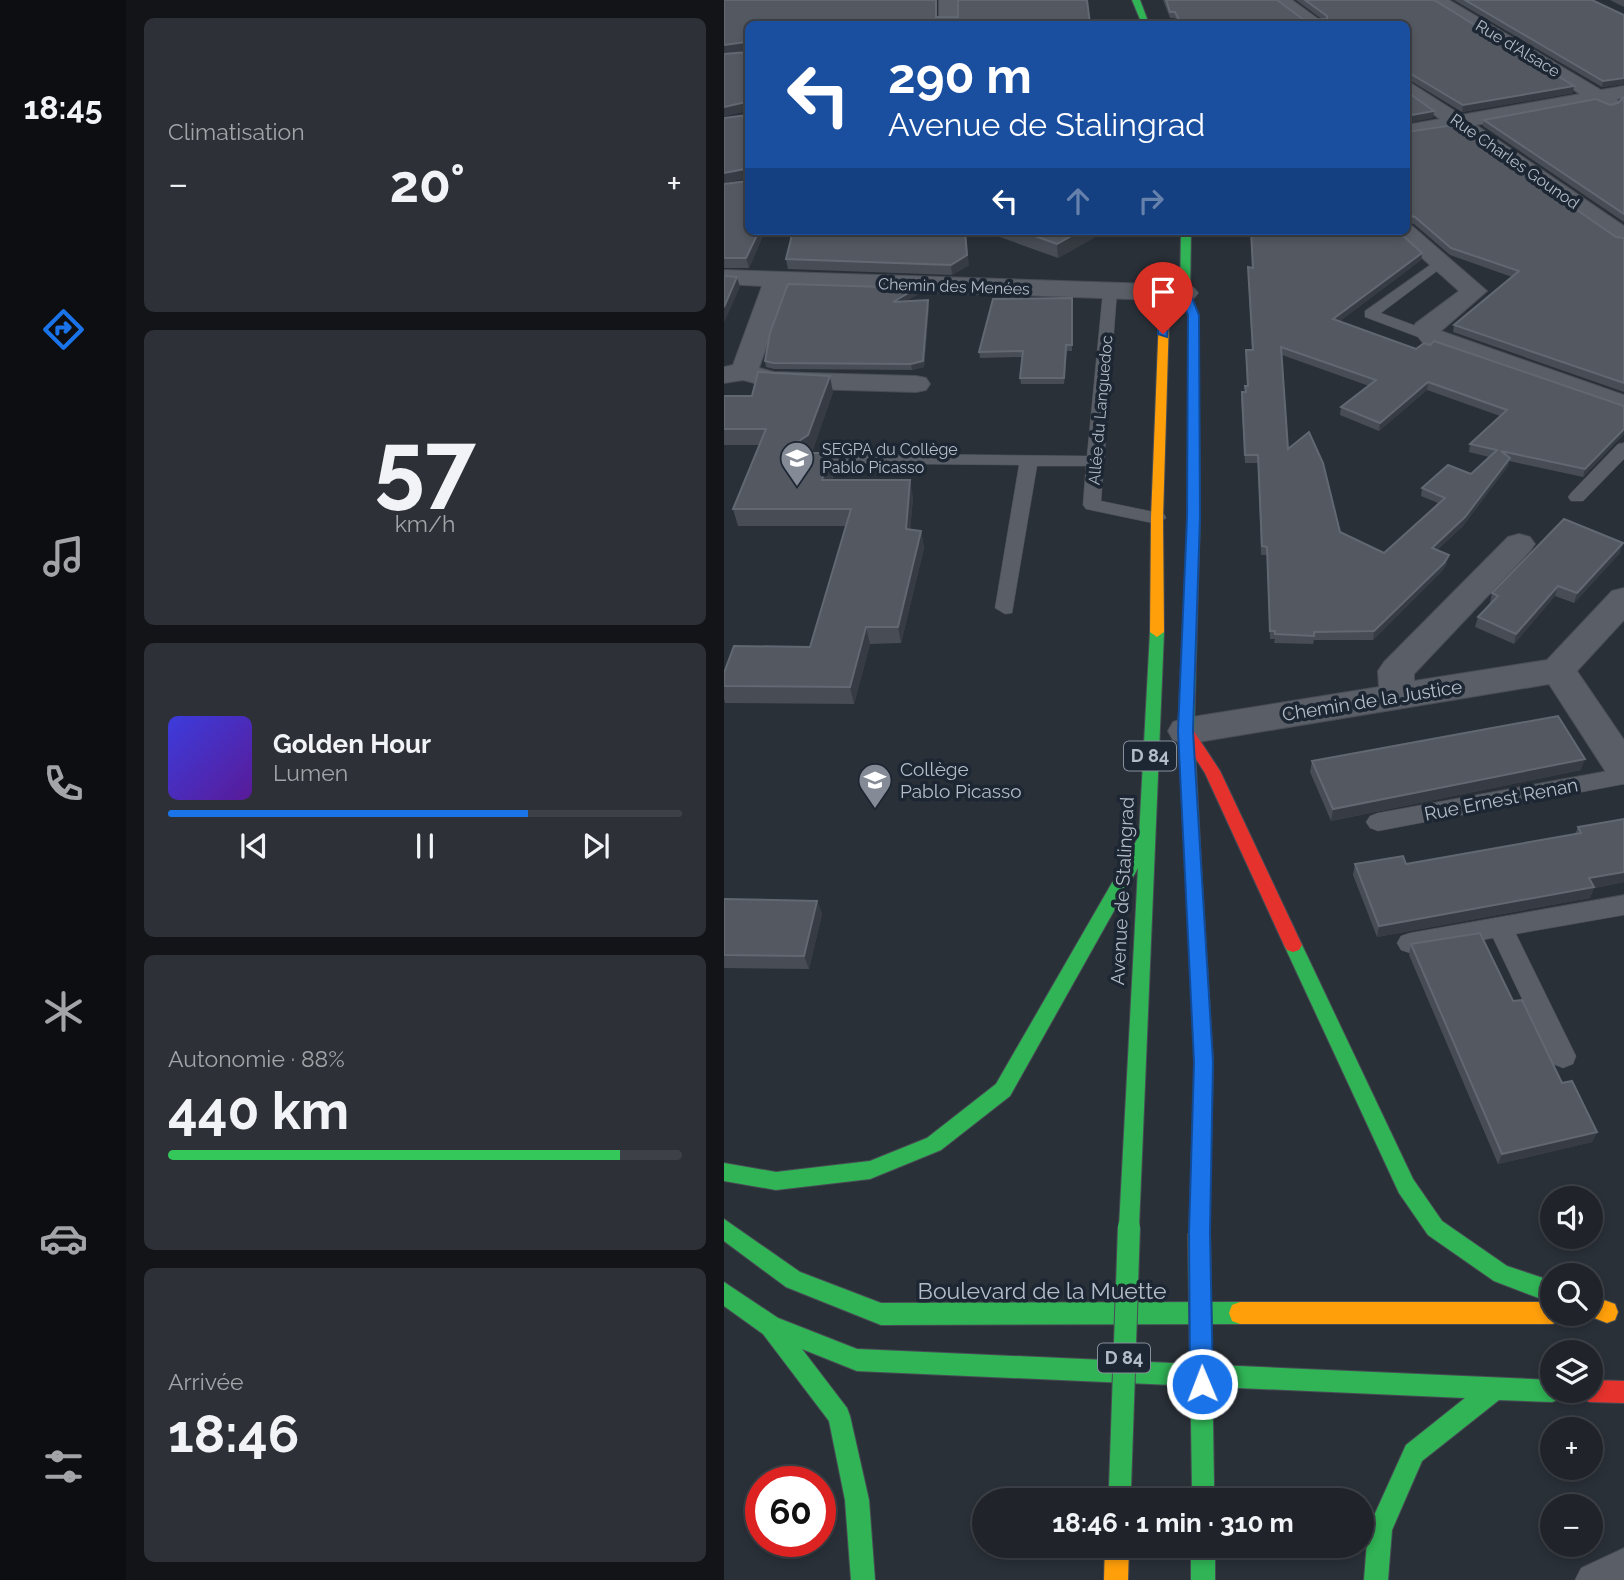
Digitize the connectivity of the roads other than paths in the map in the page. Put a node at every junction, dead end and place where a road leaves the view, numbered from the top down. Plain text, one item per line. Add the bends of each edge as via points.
1 (948, 0) edge
2 (1119, 0) edge
3 (1136, 0) edge
4 (1280, 0) edge
5 (1437, 0) edge
6 (947, 21) edge
7 (1127, 21) edge
8 (1145, 21) edge
9 (1312, 21) edge
10 (1410, 89) edge
11 (1624, 92) edge
12 (1599, 96) junction
13 (1624, 110) edge
14 (1459, 122) junction
15 (1410, 130) edge
16 (1186, 235) edge
17 (1409, 235) edge
18 (1624, 237) edge
19 (1440, 262) junction
20 (724, 277) edge
21 (777, 280) junction
22 (1110, 291) junction
23 (1185, 293) junction
24 (1432, 337) junction
25 (734, 373) edge
26 (916, 384) dead end
27 (1624, 405) edge
28 (1624, 448) edge
29 (815, 458) edge
30 (1029, 460) junction
31 (1095, 461) junction
32 (1577, 498) dead end
33 (1157, 517) junction
34 (1519, 544) dead end
35 (1624, 599) edge
36 (1005, 608) dead end
37 (1558, 670) junction
38 (1397, 696) junction
39 (1186, 731) junction
40 (1620, 762) edge
41 (1378, 822) dead end
42 (1145, 840) junction
43 (1624, 905) edge
44 (1500, 927) junction
45 (1410, 943) edge
46 (1563, 1056) dead end
47 (724, 1172) edge
48 (724, 1229) edge
49 (1540, 1289) edge
50 (724, 1293) edge
51 (1603, 1312) edge
52 (1624, 1312) edge
53 (1540, 1313) edge
54 (771, 1326) junction
55 (1494, 1390) junction
56 (1540, 1391) edge
57 (1603, 1391) edge
58 (1624, 1392) edge
59 (1120, 1488) edge
60 (1203, 1488) edge
61 (1117, 1558) edge
62 (1203, 1558) edge
63 (1624, 1565) edge
64 (863, 1580) edge
65 (1116, 1580) edge
66 (1203, 1580) edge
67 (1376, 1580) edge
68 (1593, 1580) edge

1 - 6 street
2 - 7 main road
3 - 8 main road
4 - 9 street
5 - 12 street, Rue d'Alsace
10 - 14 street, Rue Charles Gounod
11 - 12 street
12 - 13 street, Rue d'Alsace
12 - 14 street
14 - 15 street
14 - 18 street, Rue Charles Gounod
16 - 23 main road, D 84
17 - 19 street
19 - 24 street via 1474,291 1425,329
19 - 24 lane via 1370,314
20 - 21 street, Chemin des Menées
21 - 22 street, Chemin des Menées
21 - 25 street
22 - 23 street, Chemin des Menées
22 - 31 lane, Allée du Languedoc
23 - 33 main road, Avenue de Stalingrad / D 84 via 1164,316
23 - 39 main road, D 84 via 1193,315 1194,396
24 - 27 street
25 - 26 street via 773,380
28 - 32 lane
29 - 30 lane
30 - 31 lane
30 - 36 lane
31 - 33 lane, Allée du Languedoc via 1092,505
33 - 42 main road, Avenue de Stalingrad / D 84 via 1157,645
34 - 38 street via 1395,671
35 - 37 street
37 - 38 street, Chemin de la Justice
37 - 40 street
38 - 39 street, Chemin de la Justice
39 - 49 main road via 1212,771 1406,1186 1435,1228 1500,1274
39 - 60 main road, D 84, bridge via 1204,1062 1199,1233
40 - 41 lane, Rue Ernest Renan
42 - 47 main road via 1003,1090 934,1144 870,1170 776,1181
42 - 59 main road, Avenue de Stalingrad / D 84, bridge
43 - 44 lane
44 - 45 lane
44 - 46 lane
48 - 53 main road, Boulevard de la Muette via 793,1280 881,1314
50 - 54 main road
51 - 52 main road
54 - 55 main road via 857,1360
54 - 64 main road via 839,1416 857,1500
55 - 56 main road
55 - 67 main road via 1414,1453 1380,1529
57 - 58 main road
61 - 65 main road
62 - 66 main road
63 - 68 lane

